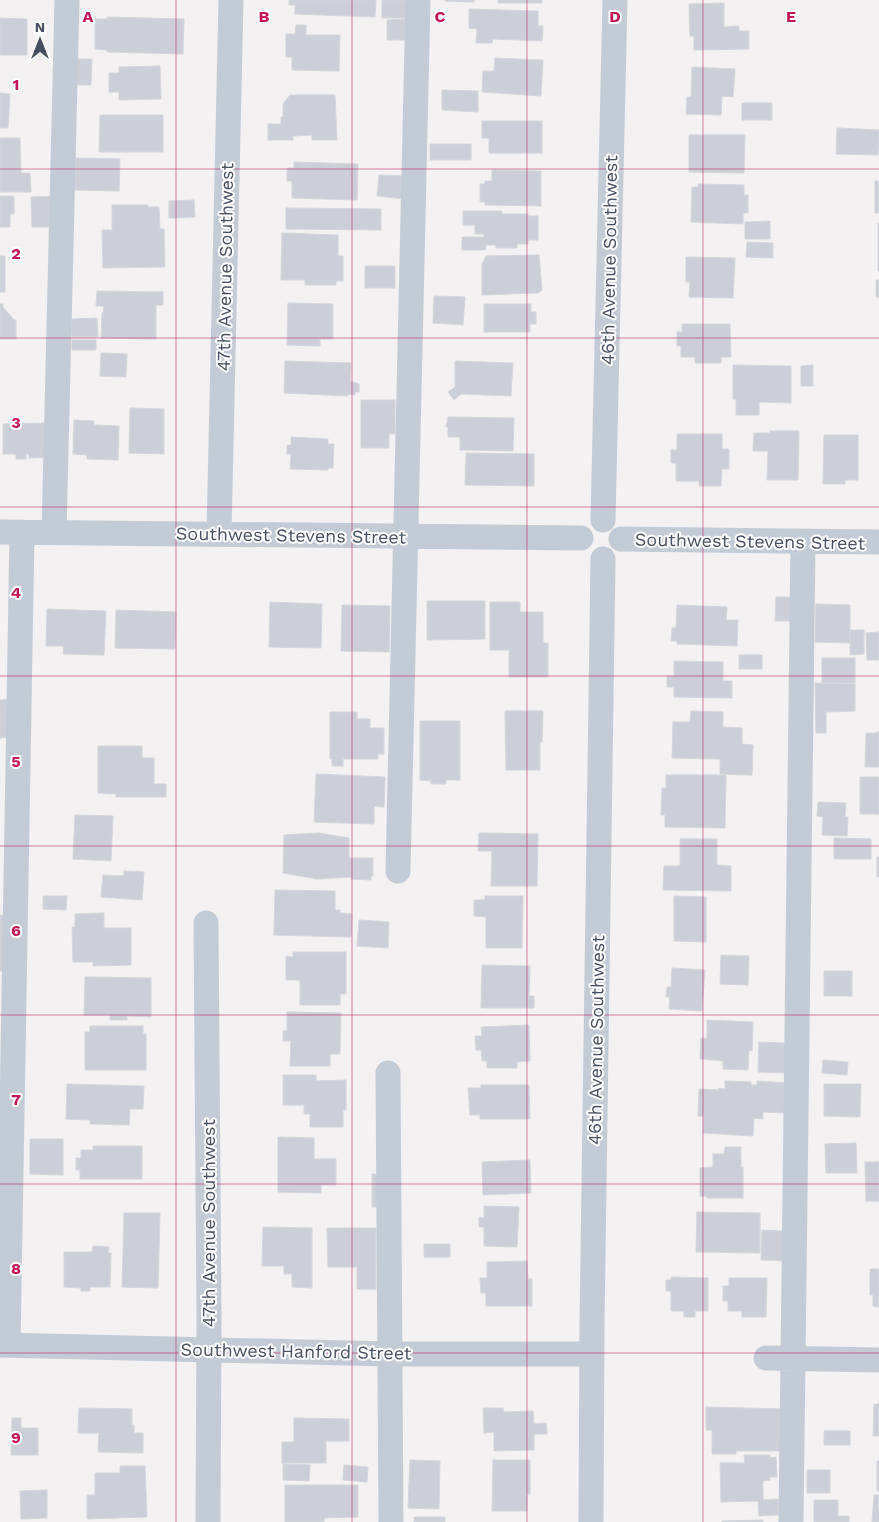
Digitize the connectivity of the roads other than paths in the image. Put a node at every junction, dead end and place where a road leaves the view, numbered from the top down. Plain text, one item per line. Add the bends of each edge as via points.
1 (67, 0) edge
2 (231, 0) edge
3 (418, 0) edge
4 (615, 0) edge
5 (602, 520) junction
6 (11, 532) edge
7 (54, 532) junction
8 (218, 533) junction
9 (407, 536) junction
10 (582, 538) junction
11 (620, 539) junction
12 (803, 542) junction
13 (879, 542) edge
14 (603, 559) junction
15 (398, 871) dead end
16 (206, 923) dead end
17 (388, 1072) dead end
18 (4, 1345) edge
19 (209, 1349) junction
20 (391, 1354) junction
21 (591, 1354) junction
22 (766, 1358) dead end
23 (792, 1359) junction
24 (879, 1360) edge
25 (208, 1522) edge
26 (391, 1522) edge
27 (591, 1522) edge
28 (791, 1522) edge

1 - 7 street
2 - 8 street, 47th Avenue Southwest
3 - 9 street
4 - 5 street, 46th Avenue Southwest
5 - 10 street via 587,526
5 - 11 street via 616,526
6 - 7 street, Southwest Stevens Street
6 - 18 street
7 - 8 street, Southwest Stevens Street
8 - 9 street, Southwest Stevens Street
9 - 10 street, Southwest Stevens Street
9 - 15 street
10 - 14 street via 584,550 595,558
11 - 12 street, Southwest Stevens Street
11 - 14 street via 618,550
12 - 13 street, Southwest Stevens Street
12 - 23 street
14 - 21 street, 46th Avenue Southwest
16 - 19 street, 47th Avenue Southwest
17 - 20 street
18 - 19 street, Southwest Hanford Street
19 - 20 street, Southwest Hanford Street
19 - 25 street, 47th Avenue Southwest
20 - 21 street, Southwest Hanford Street
20 - 26 street
21 - 27 street, 46th Avenue Southwest
22 - 23 street
23 - 24 street
23 - 28 street

